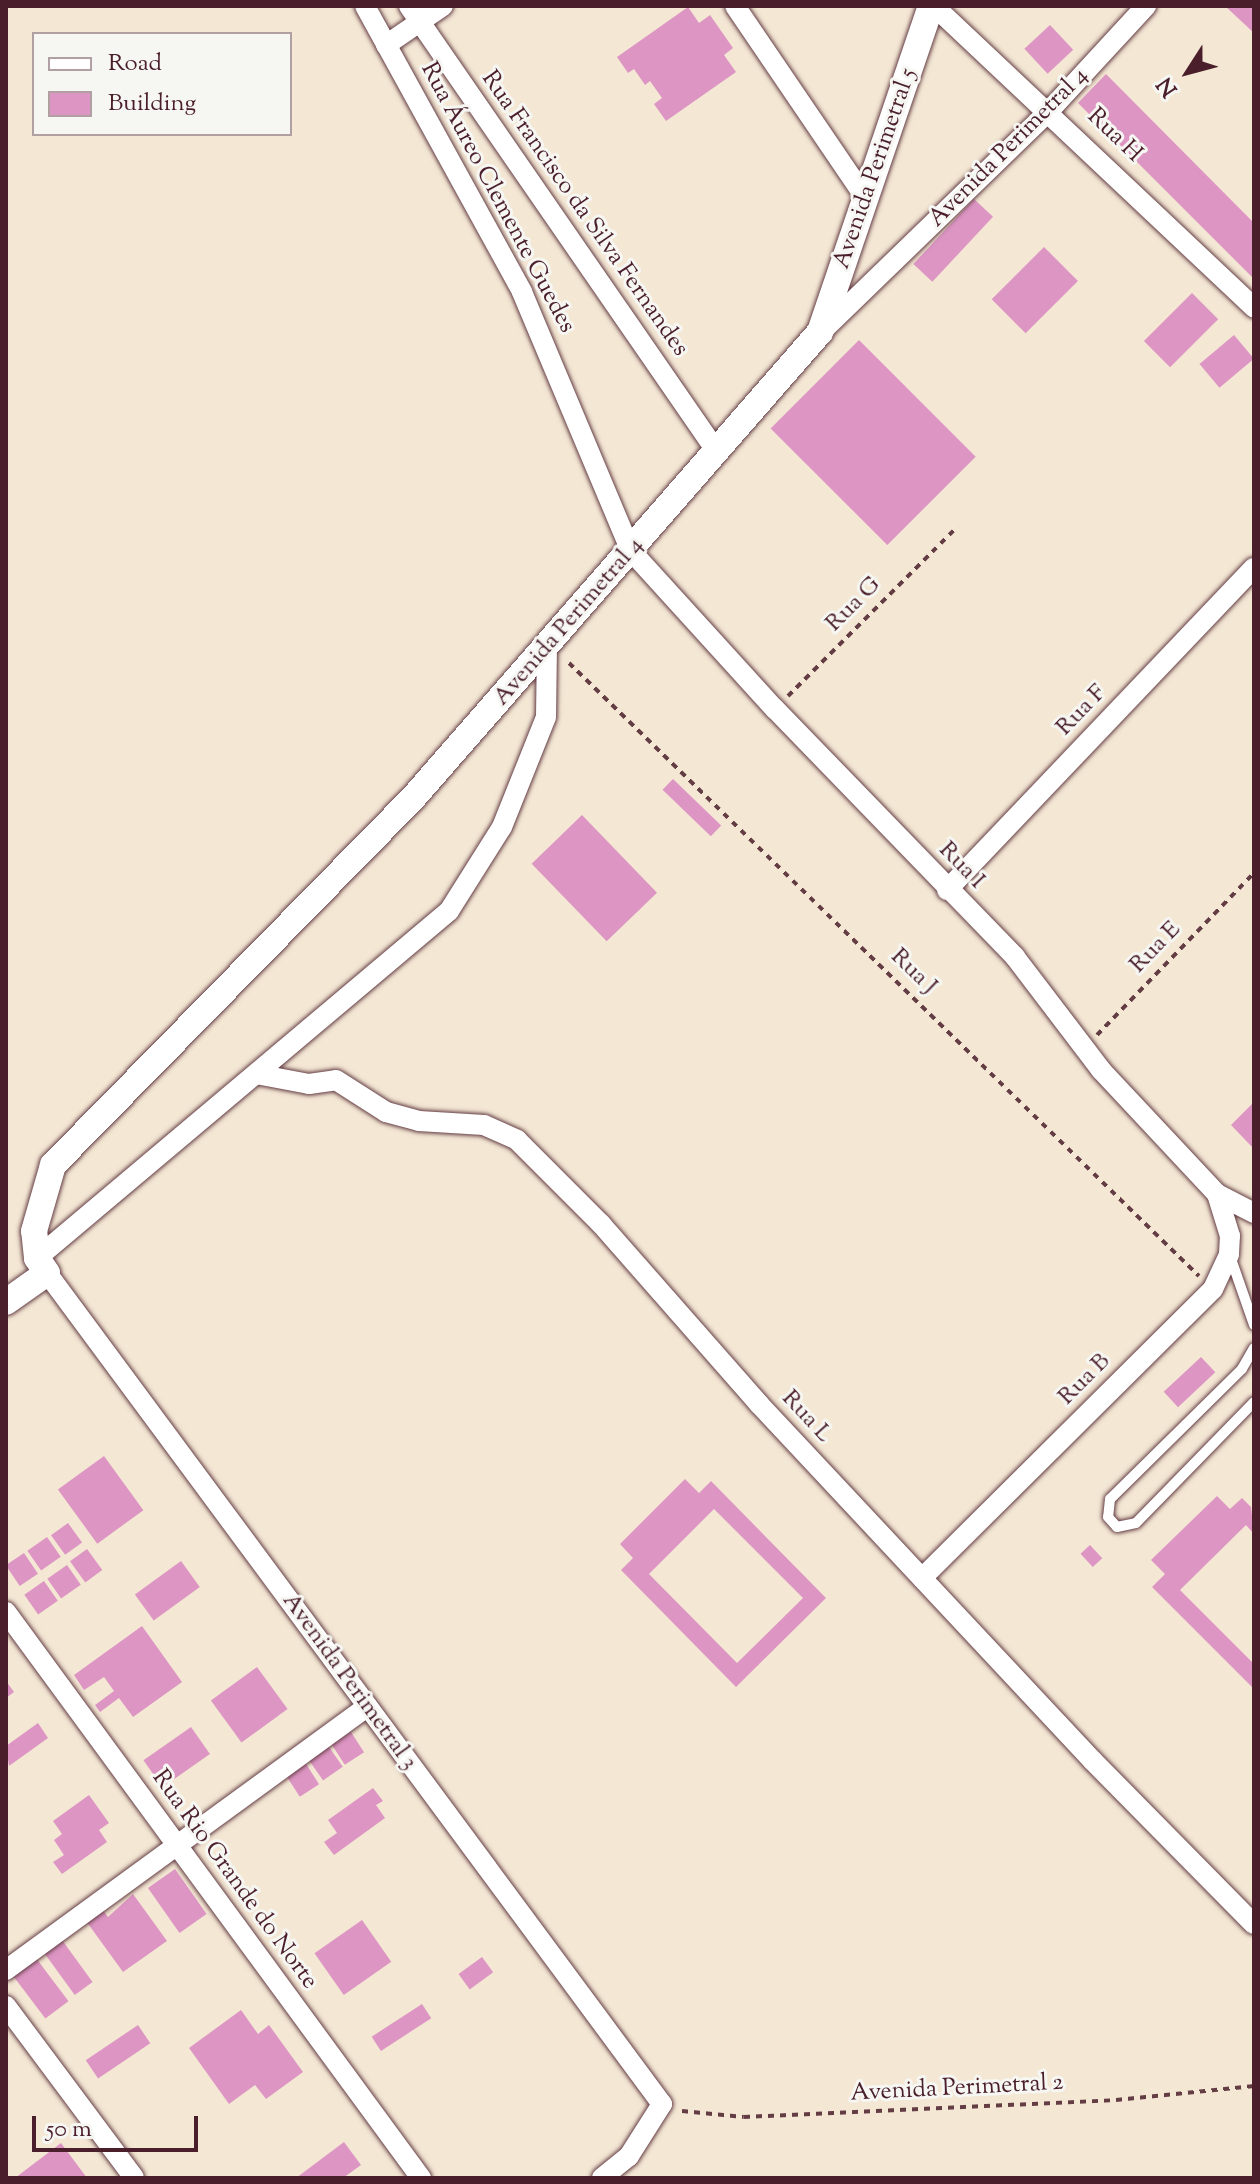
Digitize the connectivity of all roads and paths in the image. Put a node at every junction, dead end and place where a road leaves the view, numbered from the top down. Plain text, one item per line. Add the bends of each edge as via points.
1 (365, 6) edge
2 (443, 6) edge
3 (735, 6) edge
4 (932, 6) edge
5 (1146, 6) edge
6 (414, 14) edge
7 (386, 45) junction
8 (1050, 110) junction
9 (866, 199) junction
10 (1254, 308) edge
11 (820, 332) junction
12 (717, 452) junction
13 (958, 526) dead end
14 (631, 551) junction
15 (1254, 568) edge
16 (547, 642) junction
17 (775, 709) junction
18 (1254, 873) edge
19 (947, 890) junction
20 (1084, 1049) junction
21 (256, 1074) junction
22 (1217, 1194) junction
23 (1254, 1213) edge
24 (1229, 1254) junction
25 (42, 1266) junction
26 (6, 1281) edge
27 (1213, 1289) junction
28 (6, 1302) edge
29 (1254, 1325) edge
30 (1254, 1348) edge
31 (1254, 1402) edge
32 (922, 1578) junction
33 (6, 1612) edge
34 (367, 1707) junction
35 (175, 1844) junction
36 (1254, 1924) edge
37 (6, 1970) edge
38 (6, 2006) edge
39 (1254, 2086) edge
40 (662, 2104) junction
41 (134, 2178) edge
42 (421, 2178) edge
43 (602, 2178) edge

1 - 7 street, Rua Áureo Clemente Guedes
2 - 6 street
3 - 9 street
4 - 8 street, Rua H
4 - 9 street, Avenida Perimetral 5
5 - 8 street, Avenida Perimetral 4
6 - 7 street
6 - 12 street, Rua Francisco da Silva Fernandes
7 - 14 street, Rua Áureo Clemente Guedes via 522,292
8 - 10 street, Rua H
8 - 11 street, Avenida Perimetral 4
9 - 11 street, Avenida Perimetral 5
11 - 12 street, Avenida Perimetral 4
12 - 14 street, Avenida Perimetral 4
13 - 17 path, Rua G
14 - 16 street, Avenida Perimetral 4
14 - 17 street, Rua I
15 - 19 street, Rua F
16 - 21 street via 546,717 502,827 449,911
16 - 25 street, Avenida Perimetral 4 via 413,798 53,1165 35,1216
16 - 27 path, Rua J
17 - 19 street, Rua I
18 - 20 path, Rua E
19 - 20 street, Rua I via 1038,981
20 - 22 street, Rua I
21 - 25 street
21 - 32 street, Rua L via 309,1084 336,1080 386,1112 419,1121 484,1125 517,1140 601,1224
22 - 23 street, Rua I
22 - 24 street via 1230,1236
24 - 27 street, Rua B
24 - 29 lane
25 - 26 street
25 - 28 street
25 - 34 street, Avenida Perimetral 3
27 - 32 street, Rua B
30 - 31 lane via 1242,1369 1110,1499 1108,1517 1117,1527 1136,1523
32 - 36 street, Rua L
33 - 35 street, Rua Rio Grande do Norte
34 - 35 street
34 - 40 street, Avenida Perimetral 3
35 - 37 street
35 - 42 street, Rua Rio Grande do Norte
38 - 41 street
39 - 40 path, Avenida Perimetral 2 via 1116,2100 744,2117
40 - 43 street via 629,2156

